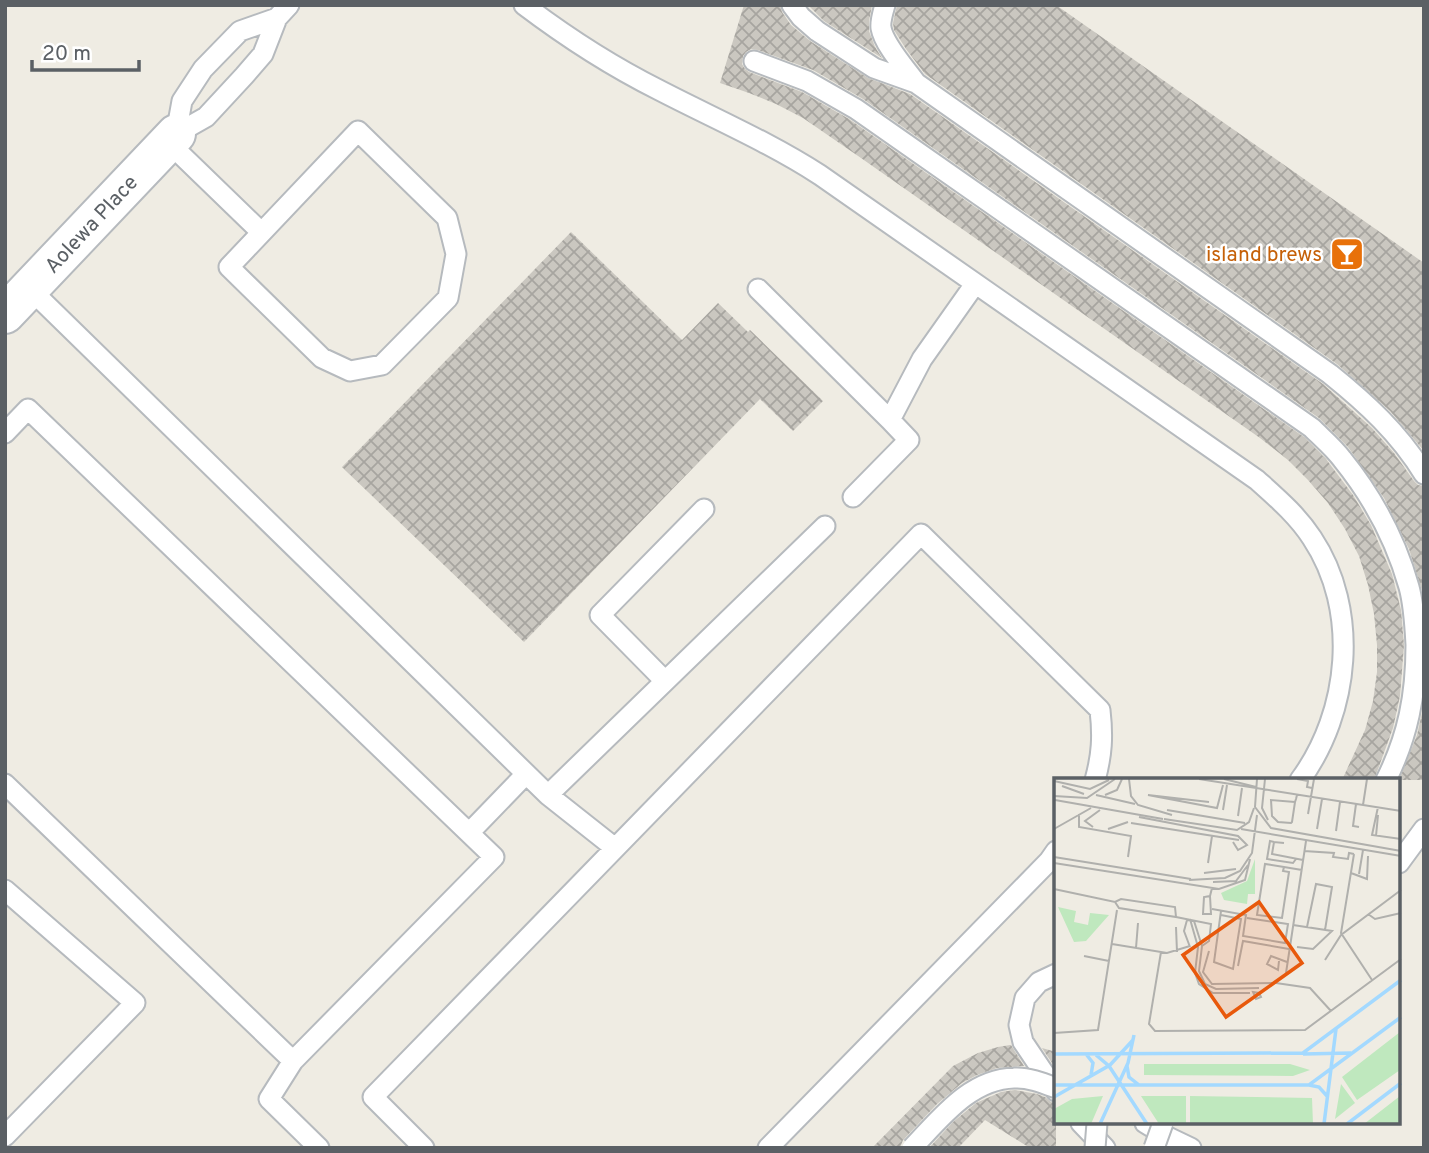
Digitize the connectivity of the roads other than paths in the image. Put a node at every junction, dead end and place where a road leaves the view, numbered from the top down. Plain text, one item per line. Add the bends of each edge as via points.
1 (524, 5) edge
2 (792, 5) edge
3 (885, 5) edge
4 (283, 12) edge
5 (754, 61) dead end
6 (916, 83) junction
7 (172, 138) junction
8 (261, 232) junction
9 (975, 284) junction
10 (758, 289) dead end
11 (18, 301) edge
12 (890, 420) junction
13 (5, 433) edge
14 (1424, 474) edge
15 (853, 497) dead end
16 (704, 509) dead end
17 (825, 526) dead end
18 (666, 681) junction
19 (526, 774) junction
20 (1096, 778) edge
21 (1301, 778) edge
22 (1387, 778) edge
23 (5, 784) edge
24 (548, 795) junction
25 (1424, 829) edge
26 (469, 833) junction
27 (615, 848) junction
28 (1054, 854) edge
29 (1401, 860) edge
30 (5, 890) edge
31 (1054, 975) edge
32 (293, 1061) junction
33 (1054, 1086) edge
34 (1054, 1088) edge
35 (1084, 1125) edge
36 (1097, 1125) edge
37 (1149, 1125) edge
38 (1162, 1125) edge
39 (5, 1136) edge
40 (319, 1148) edge
41 (424, 1148) edge
42 (768, 1148) edge
43 (912, 1148) edge
44 (1095, 1148) edge
45 (1105, 1148) edge
46 (1154, 1148) edge
47 (1191, 1148) edge

1 - 9 lane via 636,78 794,159
2 - 6 lane via 817,31 874,68
3 - 6 lane via 881,29
4 - 7 lane via 263,54 244,76 206,117
4 - 7 lane via 240,31 203,69 182,101
5 - 22 lane via 807,81 856,109 1312,428 1340,456 1364,489 1397,552 1410,589 1415,628 1413,704 1399,755
6 - 14 lane via 1330,374 1390,428
7 - 8 lane
7 - 11 street, Aolewa Place
8 - 8 lane via 229,267 322,358 350,371 382,365 448,298 456,254 447,218 358,131
9 - 12 lane via 922,359
9 - 21 lane via 1256,480 1291,510 1313,539 1331,576 1341,612 1343,658 1330,726
10 - 12 lane
11 - 19 lane
12 - 15 lane via 908,440
13 - 26 lane via 28,410
16 - 18 lane via 600,615
17 - 18 lane
18 - 24 lane
19 - 24 lane
19 - 26 lane
20 - 27 lane via 1103,738 1100,710 921,534
23 - 32 lane
24 - 27 lane
25 - 29 lane
26 - 32 lane via 494,857
27 - 41 lane via 373,1097
28 - 42 lane
30 - 39 lane via 135,1003
31 - 33 lane via 1039,982 1025,998 1019,1025 1023,1042
32 - 40 lane via 269,1099
34 - 43 lane, bridge via 1015,1078 984,1085 951,1108
35 - 45 lane
36 - 44 lane, bridge
37 - 47 lane
38 - 46 lane, bridge

